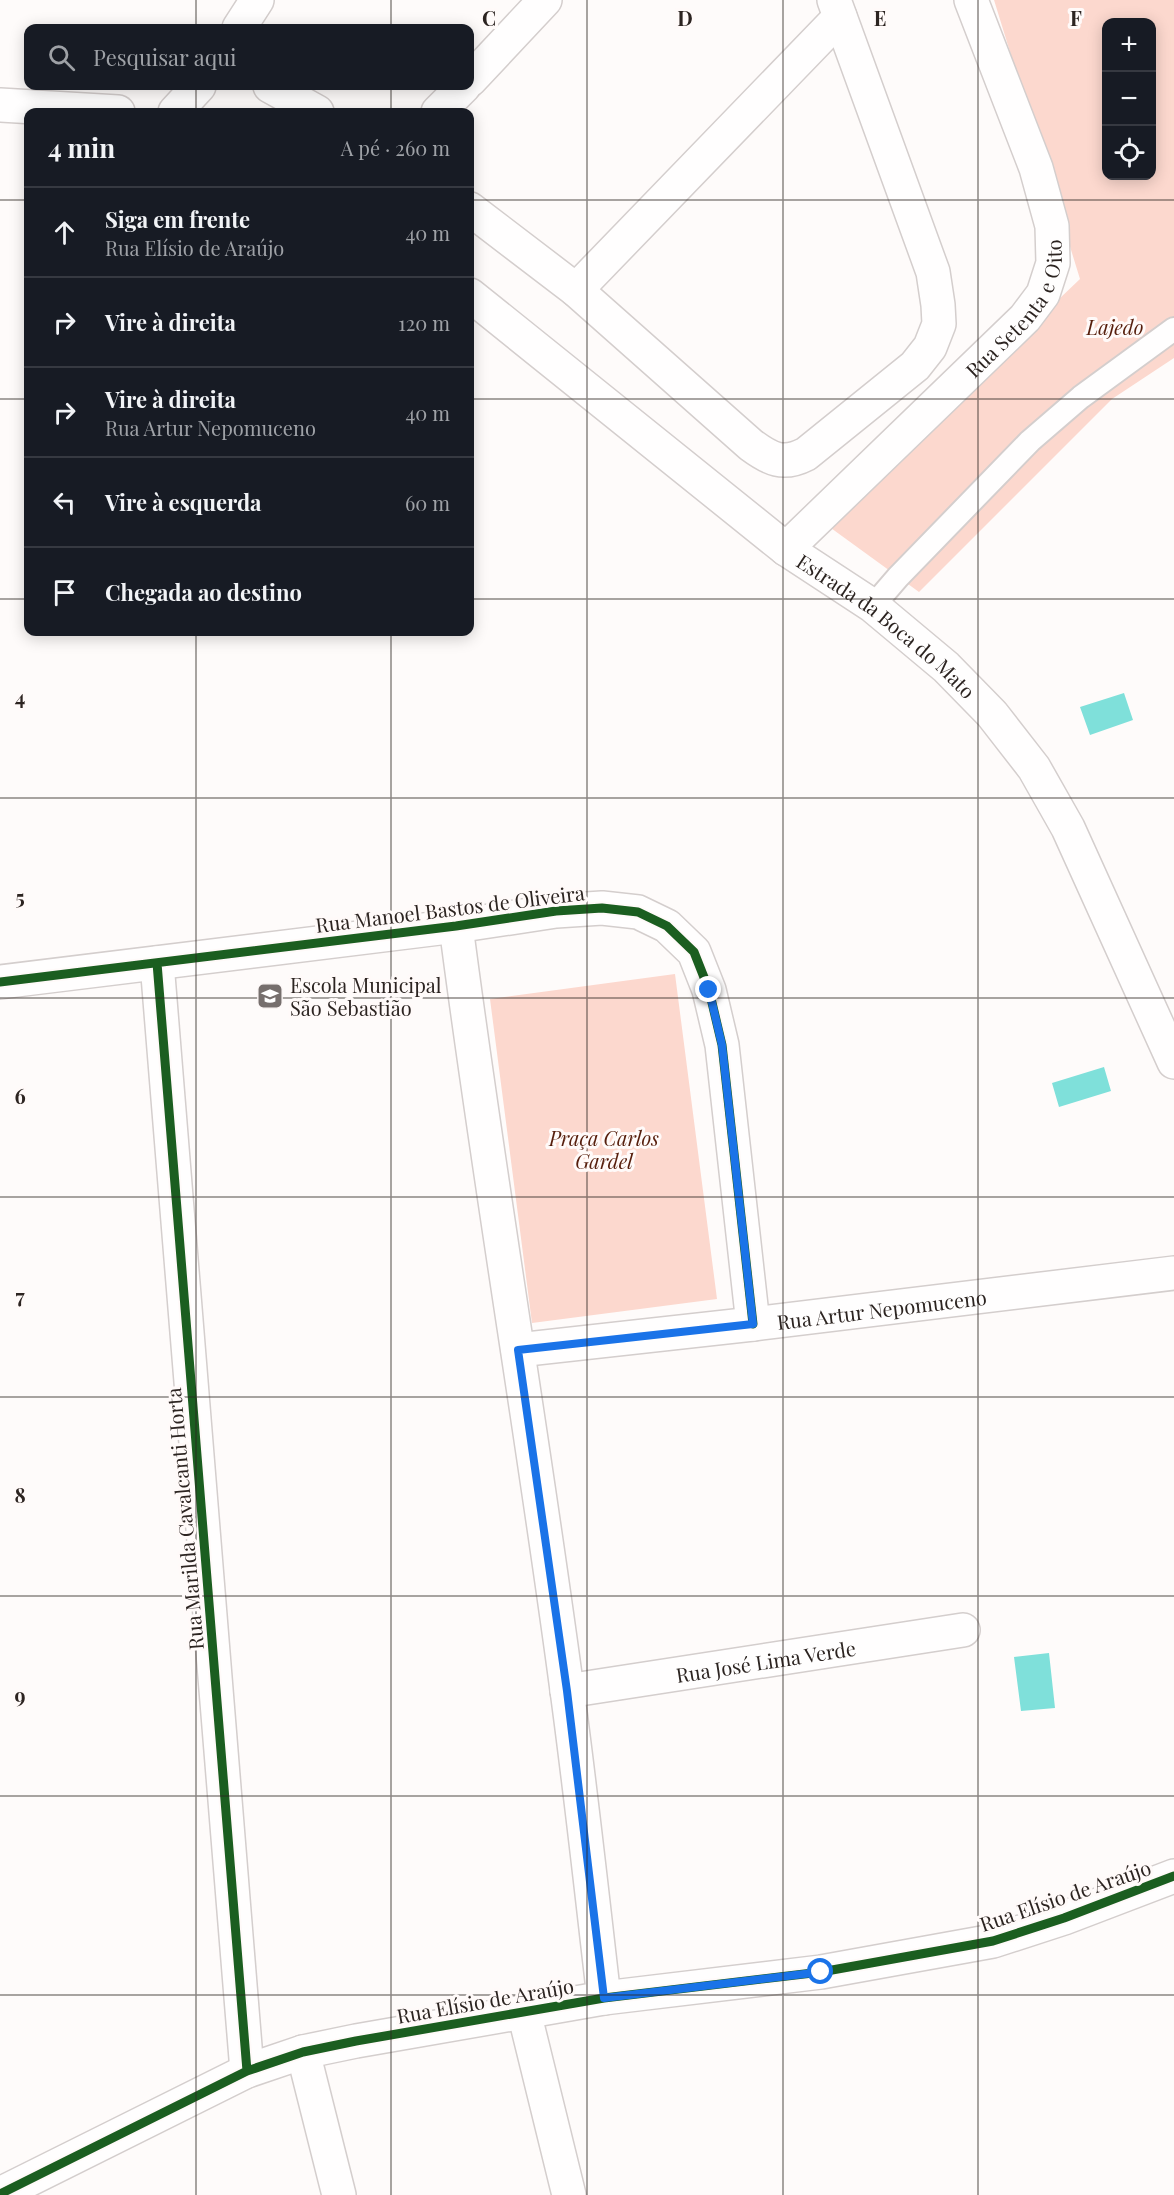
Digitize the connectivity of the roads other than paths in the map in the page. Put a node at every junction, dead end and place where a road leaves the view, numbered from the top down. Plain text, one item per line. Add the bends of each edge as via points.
1 (257, 0) edge
2 (546, 0) edge
3 (971, 0) edge
4 (837, 8) edge
5 (242, 24) edge
6 (474, 76) edge
7 (195, 90) edge
8 (277, 90) edge
9 (460, 90) edge
10 (0, 105) edge
11 (51, 108) edge
12 (179, 108) edge
13 (310, 108) edge
14 (442, 108) edge
15 (474, 212) edge
16 (576, 290) junction
17 (474, 298) edge
18 (1174, 329) edge
19 (786, 549) junction
20 (873, 606) junction
21 (456, 926) junction
22 (157, 963) junction
23 (0, 982) edge
24 (1174, 1062) edge
25 (1174, 1273) edge
26 (753, 1324) junction
27 (518, 1350) junction
28 (963, 1630) dead end
29 (567, 1691) junction
30 (1174, 1876) edge
31 (604, 1998) junction
32 (524, 2012) junction
33 (303, 2052) junction
34 (247, 2071) junction
35 (0, 2194) edge
36 (339, 2195) edge
37 (569, 2195) edge

1 - 5 street
2 - 6 street
3 - 19 street, Rua Setenta e Oito via 1036,168 1052,226 1053,263 1043,294 1025,318
4 - 16 street
4 - 16 street via 933,272 939,324 930,347 915,366 806,454 794,461 782,461 751,445
7 - 12 street
8 - 13 street
9 - 14 street
10 - 11 street
15 - 16 street
17 - 19 street, Estrada da Boca do Mato
18 - 20 lane via 1030,441
19 - 20 street, Estrada da Boca do Mato
20 - 24 street, Estrada da Boca do Mato via 946,667 992,714 1034,768 1068,828
21 - 22 street, Rua Manoel Bastos de Oliveira
21 - 26 street, Rua Manoel Bastos de Oliveira via 602,908 638,912 668,926 694,952 709,990 722,1045
21 - 27 street
22 - 23 street, Rua Manoel Bastos de Oliveira
22 - 34 street, Rua Marilda Cavalcanti Horta
25 - 26 street, Rua Artur Nepomuceno
26 - 27 street, Rua Artur Nepomuceno
27 - 29 street
28 - 29 street, Rua José Lima Verde
29 - 31 street
30 - 31 street, Rua Elísio de Araújo via 993,1941 821,1972
31 - 32 street, Rua Elísio de Araújo
32 - 33 street, Rua Elísio de Araújo
32 - 37 street
33 - 34 street, Rua Elísio de Araújo
33 - 36 street
34 - 35 street, Rua Elísio de Araújo

